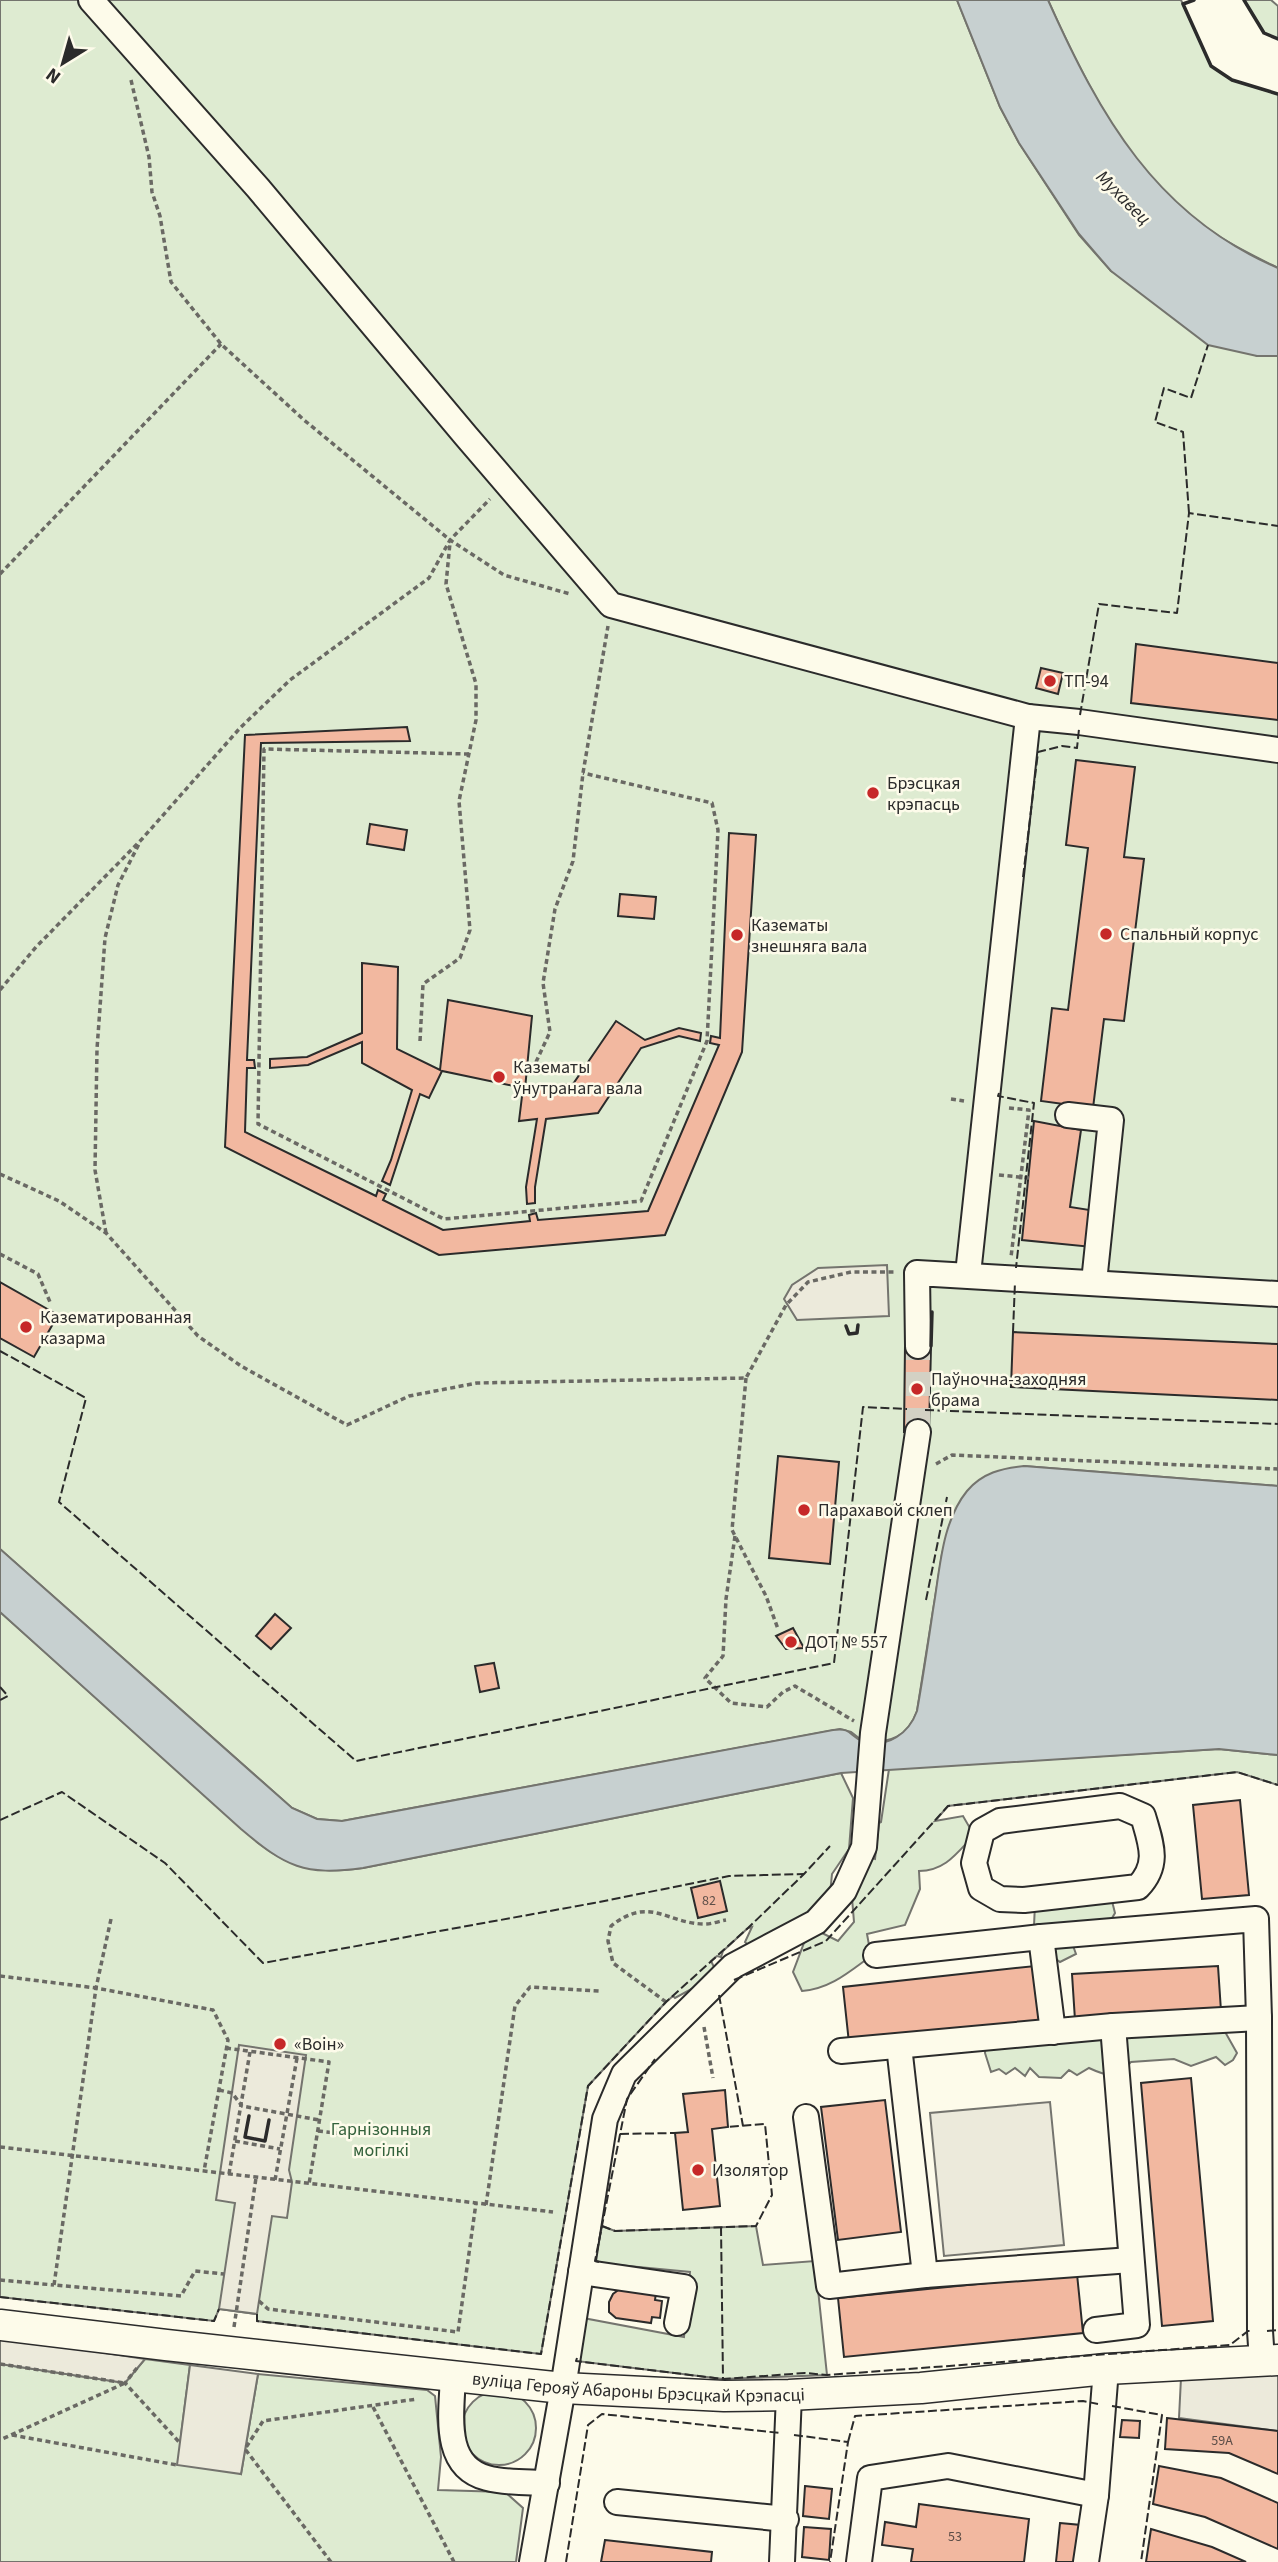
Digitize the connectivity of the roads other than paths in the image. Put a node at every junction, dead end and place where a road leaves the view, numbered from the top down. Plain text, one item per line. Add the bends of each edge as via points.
1 (91, 0) edge
2 (1028, 718) junction
3 (1278, 750) edge
4 (1068, 1115) dead end
5 (968, 1274) junction
6 (1094, 1282) junction
7 (1278, 1294) edge
8 (918, 1346) tunnel mouth
9 (918, 1432) tunnel mouth
10 (1024, 1900) junction
11 (1267, 1920) edge
12 (1033, 1938) junction
13 (876, 1955) dead end
14 (1259, 2018) junction
15 (1112, 2026) junction
16 (1053, 2032) junction
17 (899, 2046) junction
18 (841, 2050) dead end
19 (806, 2117) dead end
20 (1131, 2260) junction
21 (581, 2272) junction
22 (925, 2275) junction
23 (677, 2323) dead end
24 (0, 2325) edge
25 (1096, 2330) dead end
26 (1270, 2360) edge
27 (1106, 2369) junction
28 (453, 2375) junction
29 (563, 2388) junction
30 (789, 2395) junction
31 (547, 2483) junction
32 (1096, 2495) junction
33 (617, 2502) dead end
34 (786, 2519) junction
35 (532, 2562) edge
36 (782, 2562) edge
37 (859, 2562) edge
38 (1087, 2562) edge

1 - 2 street via 258,188 611,605
2 - 3 street
2 - 5 street
4 - 6 street via 1111,1120
5 - 6 street
5 - 8 street via 917,1273
6 - 7 street
9 - 21 street via 873,1733 864,1847 844,1891 816,1922 733,1966 624,2074 605,2119
10 - 10 street via 1138,1887 1149,1875 1153,1849 1143,1816 1120,1806 1000,1821 982,1831 974,1863 981,1888 1000,1899
10 - 12 street
11 - 12 street
11 - 14 street
12 - 13 street
12 - 16 street
14 - 15 street
14 - 26 street via 1260,2331
15 - 16 street
15 - 20 street
16 - 17 street
17 - 18 street
17 - 22 street
19 - 22 street via 829,2286
20 - 22 street
20 - 25 street via 1137,2325
21 - 23 street via 684,2287
21 - 29 street
24 - 28 main road, вуліца Герояў Абароны Брэсцкай Крэпасці
26 - 27 main road, вуліца Герояў Абароны Брэсцкай Крэпасці
27 - 30 main road, вуліца Герояў Абароны Брэсцкай Крэпасці via 921,2388
27 - 32 street
28 - 29 main road, вуліца Герояў Абароны Брэсцкай Крэпасці
28 - 31 street via 453,2450 472,2473 495,2480
29 - 30 main road, вуліца Герояў Абароны Брэсцкай Крэпасці
29 - 31 street
30 - 34 street
31 - 35 street
32 - 37 street via 948,2466 870,2478
32 - 38 street
33 - 34 street
34 - 36 street

